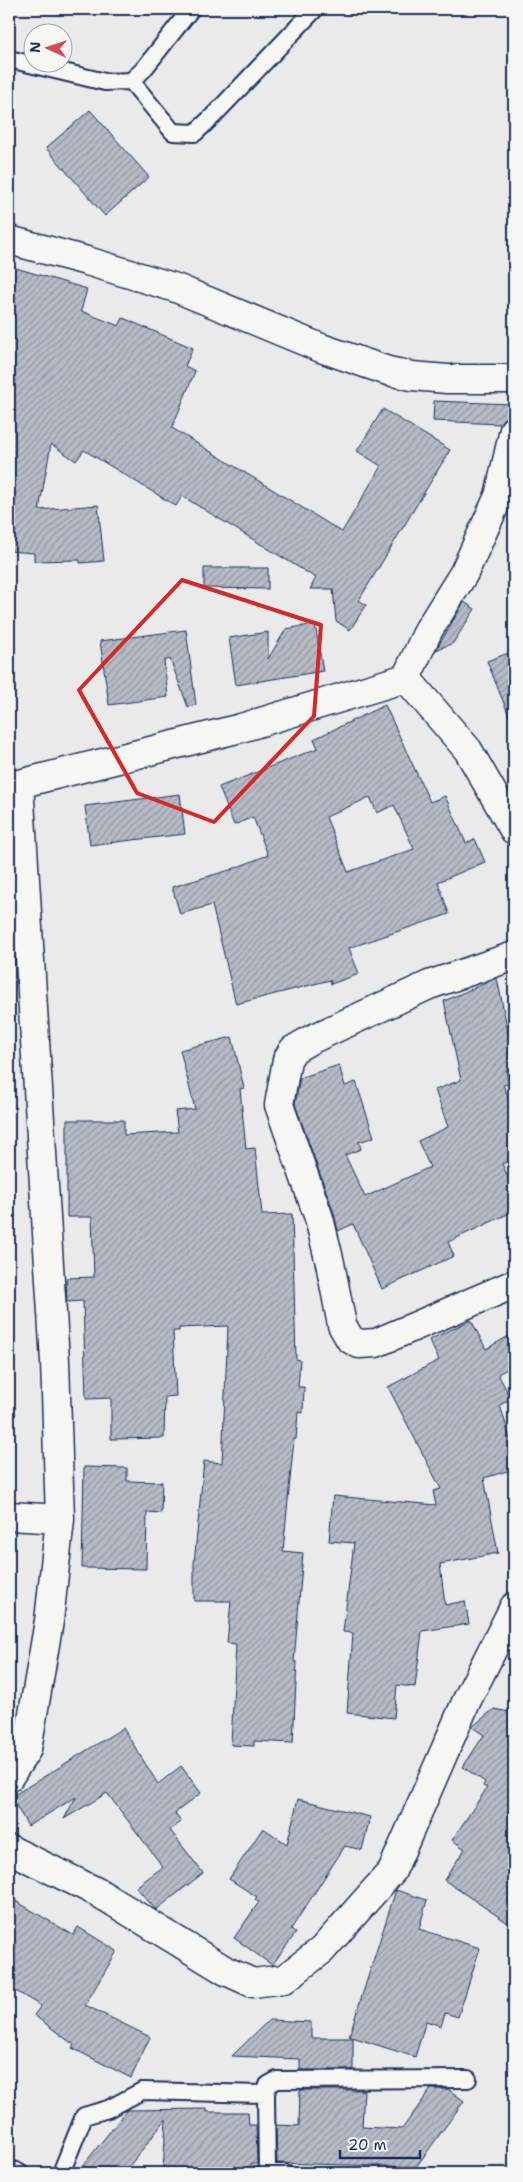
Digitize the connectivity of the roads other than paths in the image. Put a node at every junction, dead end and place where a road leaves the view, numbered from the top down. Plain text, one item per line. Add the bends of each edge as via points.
1 (190, 9) edge
2 (316, 9) edge
3 (9, 59) edge
4 (131, 81) junction
5 (9, 240) edge
6 (514, 379) edge
7 (514, 430) edge
8 (406, 678) junction
9 (14, 785) edge
10 (514, 830) edge
11 (514, 956) edge
12 (514, 1284) edge
13 (9, 1516) edge
14 (60, 1519) junction
15 (514, 1607) edge
16 (9, 1777) edge
17 (9, 1849) edge
18 (468, 2079) dead end
19 (266, 2094) junction
20 (9, 2168) edge
21 (20, 2173) edge
22 (61, 2173) edge
23 (267, 2173) edge
24 (284, 2173) edge

1 - 4 lane
2 - 4 lane via 195,133 173,132
3 - 4 lane via 105,82
5 - 6 street via 176,288 321,348 388,371 447,379
7 - 8 street via 499,496 464,574 429,629
8 - 9 street via 241,728
8 - 10 street via 468,750
9 - 14 street via 54,1352
11 - 12 street via 429,985 292,1050 284,1071 279,1105 319,1218 342,1325 350,1339 359,1344 376,1343
13 - 14 street
14 - 16 street via 49,1622 27,1749
15 - 17 street via 467,1700 392,1872 322,1950 284,1979 252,1983 226,1971 99,1893
18 - 19 lane via 277,2080 268,2084
19 - 22 lane via 142,2091 108,2109 84,2116
19 - 23 lane
20 - 21 lane
23 - 24 lane

